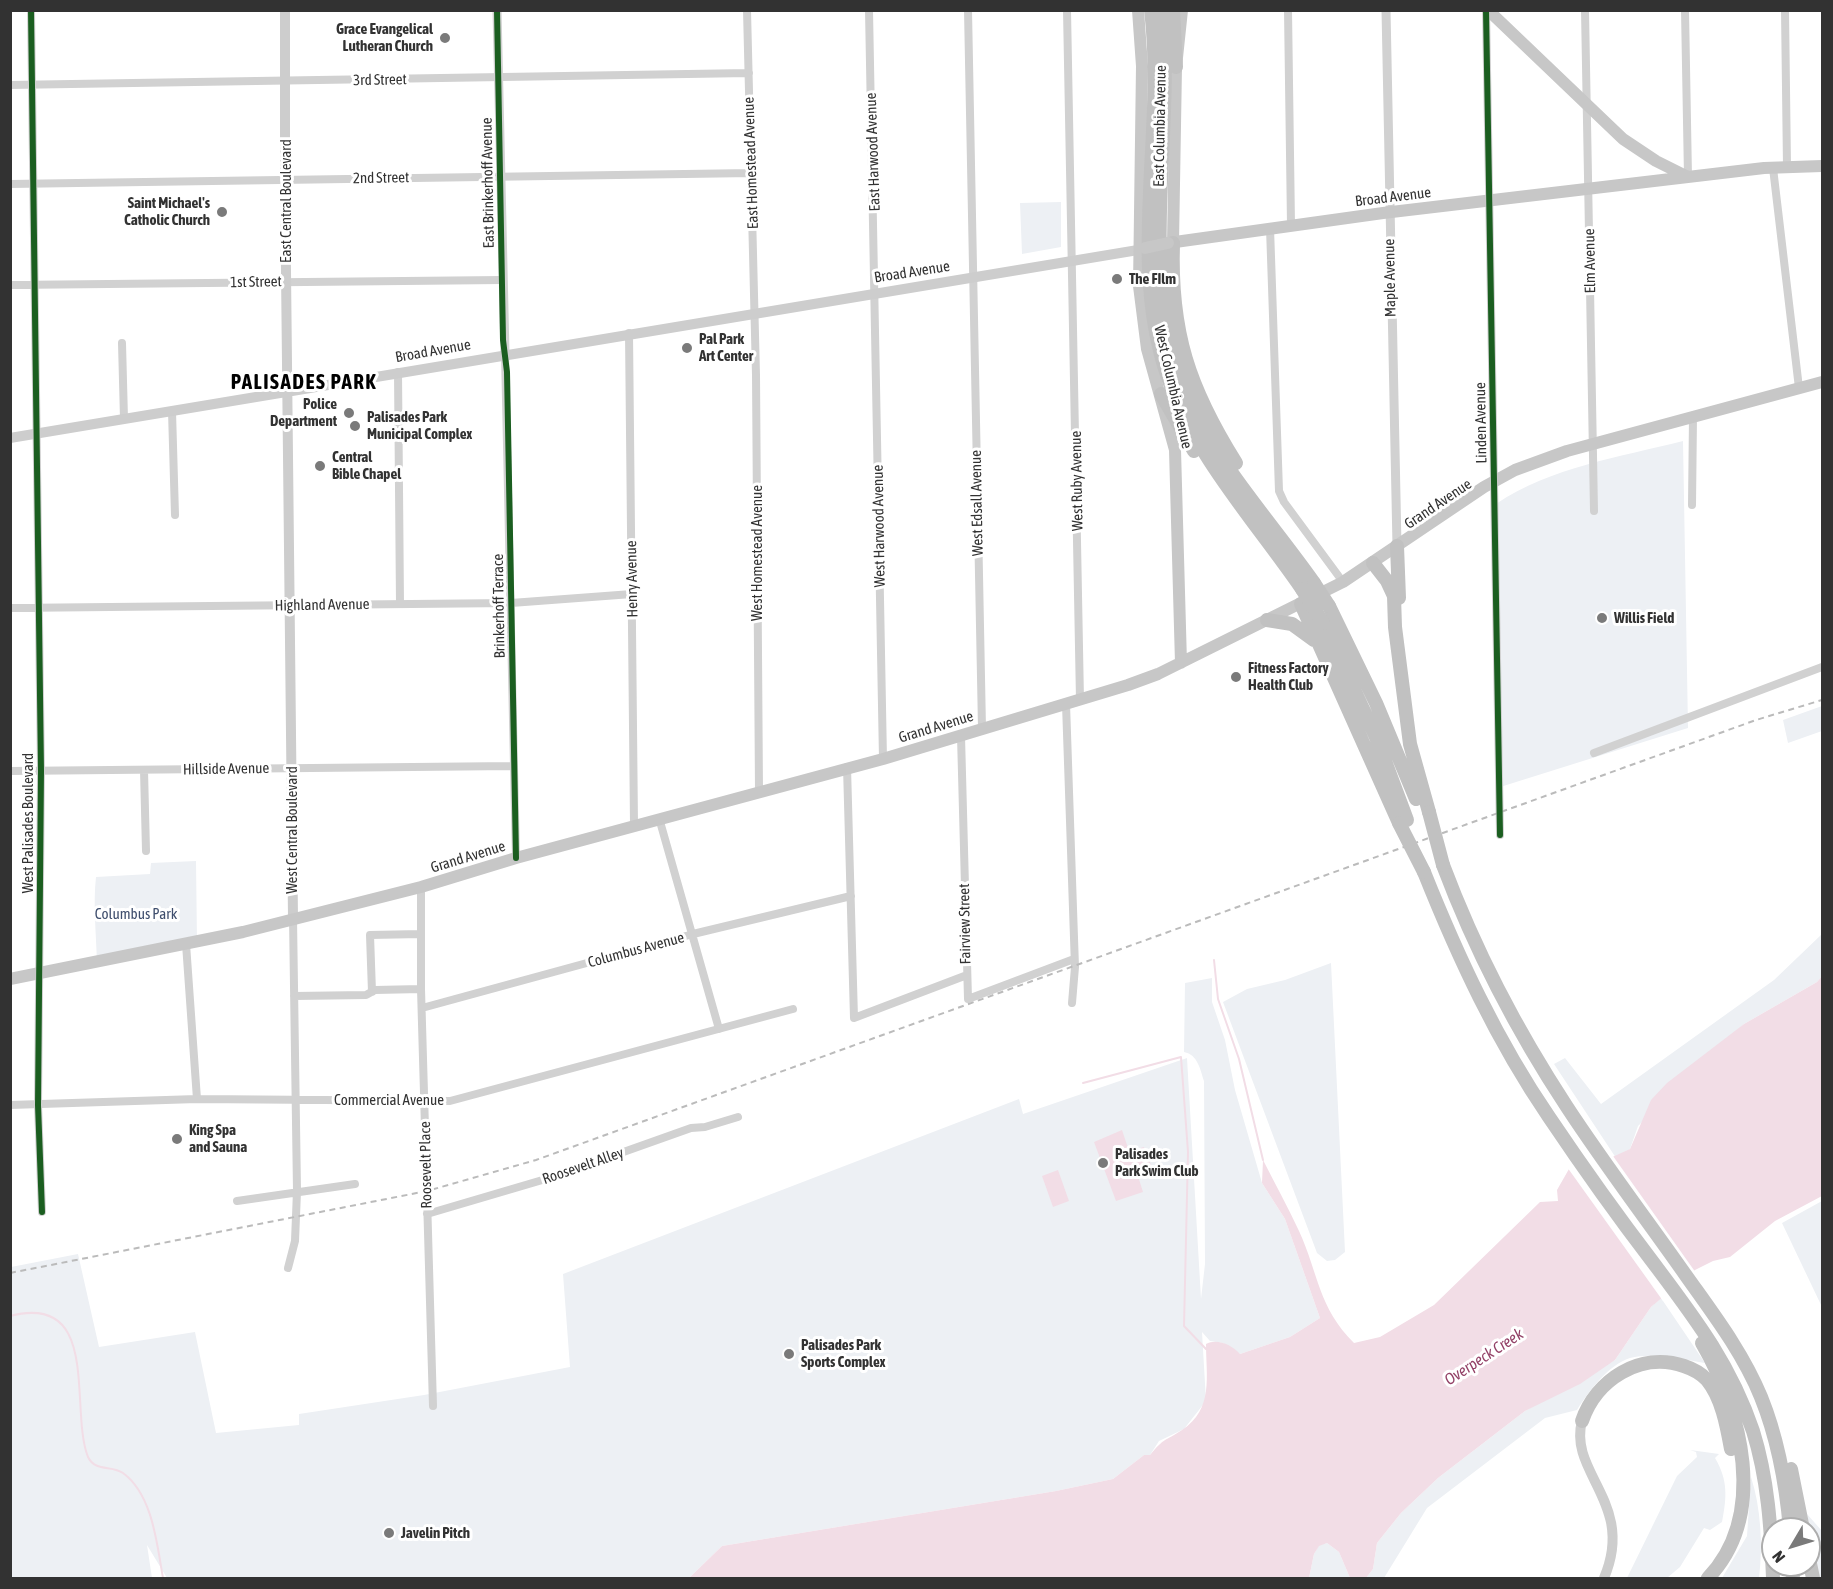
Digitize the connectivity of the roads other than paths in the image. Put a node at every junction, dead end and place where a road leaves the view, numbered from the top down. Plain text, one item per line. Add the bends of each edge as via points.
1 (31, 10) edge
2 (285, 10) edge
3 (497, 10) edge
4 (747, 10) edge
5 (869, 10) edge
6 (968, 10) edge
7 (1067, 10) edge
8 (1138, 10) edge
9 (1151, 10) edge
10 (1162, 10) edge
11 (1173, 10) edge
12 (1182, 10) edge
13 (1288, 10) edge
14 (1386, 10) edge
15 (1487, 10) edge
16 (1586, 10) edge
17 (1685, 10) edge
18 (1785, 10) edge
19 (1176, 67) junction
20 (749, 73) junction
21 (498, 79) junction
22 (286, 81) junction
23 (10, 85) edge
24 (32, 85) junction
25 (1587, 105) junction
26 (1822, 166) edge
27 (1787, 167) junction
28 (1773, 168) junction
29 (752, 173) junction
30 (1688, 177) junction
31 (500, 178) junction
32 (285, 179) junction
33 (10, 184) edge
34 (33, 184) junction
35 (1588, 190) junction
36 (1489, 201) junction
37 (1389, 212) junction
38 (1291, 225) junction
39 (1270, 228) junction
40 (1170, 243) junction
41 (1142, 249) junction
42 (1071, 261) junction
43 (972, 278) junction
44 (502, 280) junction
45 (286, 282) junction
46 (10, 285) edge
47 (34, 285) junction
48 (873, 293) junction
49 (753, 315) junction
50 (629, 333) junction
51 (122, 343) dead end
52 (505, 354) junction
53 (398, 372) junction
54 (1822, 382) edge
55 (1799, 388) junction
56 (288, 392) junction
57 (1161, 394) junction
58 (172, 411) junction
59 (1693, 417) junction
60 (124, 419) junction
61 (35, 434) junction
62 (10, 438) edge
63 (1593, 444) junction
64 (1494, 481) junction
65 (1692, 505) dead end
66 (1260, 510) junction
67 (1594, 511) dead end
68 (175, 515) dead end
69 (1257, 526) junction
70 (1397, 546) junction
71 (1373, 563) junction
72 (1343, 582) junction
73 (1308, 586) junction
74 (632, 594) junction
75 (511, 603) junction
76 (400, 604) junction
77 (1300, 604) junction
78 (290, 606) junction
79 (10, 608) edge
80 (38, 608) junction
81 (1268, 620) junction
82 (1317, 645) junction
83 (1398, 654) junction
84 (1181, 663) junction
85 (1822, 667) edge
86 (1080, 700) junction
87 (1066, 704) junction
88 (982, 729) junction
89 (961, 736) junction
90 (1594, 753) dead end
91 (882, 759) junction
92 (513, 766) junction
93 (847, 767) junction
94 (292, 768) junction
95 (144, 770) junction
96 (10, 771) edge
97 (40, 771) junction
98 (759, 790) junction
99 (1425, 813) junction
100 (659, 818) junction
101 (1403, 822) junction
102 (634, 825) junction
103 (1500, 835) dead end
104 (146, 851) dead end
105 (516, 858) junction
106 (421, 887) junction
107 (851, 896) junction
108 (293, 918) junction
109 (421, 934) junction
110 (693, 934) junction
111 (186, 944) junction
112 (1074, 959) junction
113 (41, 973) junction
114 (967, 975) junction
115 (10, 979) edge
116 (421, 989) junction
117 (372, 992) junction
118 (294, 996) junction
119 (1072, 1003) dead end
120 (422, 1008) junction
121 (793, 1009) dead end
122 (718, 1029) junction
123 (197, 1099) junction
124 (295, 1099) junction
125 (424, 1102) junction
126 (10, 1105) edge
127 (38, 1105) junction
128 (738, 1117) dead end
129 (355, 1184) dead end
130 (297, 1191) junction
131 (237, 1201) dead end
132 (42, 1212) dead end
133 (427, 1214) junction
134 (288, 1268) dead end
135 (1692, 1319) junction
136 (433, 1406) dead end
137 (1767, 1412) junction
138 (1582, 1421) joint
139 (1740, 1517) junction
140 (1788, 1517) edge
141 (1800, 1517) edge
142 (1604, 1578) edge
143 (1708, 1578) edge
144 (1773, 1578) edge

1 - 24 street, West Palisades Boulevard
2 - 22 main road, East Central Boulevard
3 - 21 street, East Brinkerhoff Avenue
4 - 20 street, East Homestead Avenue
5 - 48 street, East Harwood Avenue
6 - 43 street, West Edsall Avenue
7 - 42 street, West Ruby Avenue
8 - 41 main road, West Columbia Avenue via 1142,66
9 - 69 highway via 1154,64 1150,269 1156,332 1168,379 1186,421
10 - 66 highway via 1165,69 1161,273 1168,335 1180,380 1200,423
11 - 19 highway
12 - 19 main road, East Columbia Avenue
13 - 38 street
14 - 37 street, Maple Avenue
15 - 25 main road
15 - 36 street, Linden Avenue
16 - 25 street, Elm Avenue
17 - 30 street
18 - 27 street
19 - 40 main road, East Columbia Avenue
20 - 21 street, 3rd Street
20 - 29 street, East Homestead Avenue
21 - 22 street, 3rd Street
21 - 31 street, East Brinkerhoff Avenue
22 - 24 street, 3rd Street
22 - 32 main road, East Central Boulevard
23 - 24 street, 3rd Street
24 - 34 street, West Palisades Boulevard
25 - 30 main road via 1633,147
25 - 35 street, Elm Avenue
26 - 27 main road, Broad Avenue
27 - 28 main road, Broad Avenue
28 - 30 main road, Broad Avenue
28 - 55 street
29 - 31 street, 2nd Street
29 - 49 street, East Homestead Avenue
30 - 35 main road, Broad Avenue
31 - 32 street, 2nd Street
31 - 44 street, East Brinkerhoff Avenue
32 - 34 street, 2nd Street
32 - 45 main road, East Central Boulevard
33 - 34 street, 2nd Street
34 - 47 street, West Palisades Boulevard
35 - 36 main road, Broad Avenue
35 - 63 street, Elm Avenue
36 - 37 main road, Broad Avenue
36 - 64 street, Linden Avenue
37 - 38 main road, Broad Avenue
37 - 70 street, Maple Avenue
38 - 39 main road, Broad Avenue
39 - 40 main road, Broad Avenue
39 - 72 street via 1279,488 1284,502
40 - 41 main road, Broad Avenue, bridge
40 - 66 highway via 1173,305 1187,368
41 - 42 main road, Broad Avenue
41 - 57 main road, West Columbia Avenue via 1143,326
42 - 43 main road, Broad Avenue
42 - 86 street, West Ruby Avenue
43 - 48 main road, Broad Avenue
43 - 88 street, West Edsall Avenue
44 - 45 street, 1st Street
44 - 52 street, East Brinkerhoff Avenue
45 - 47 street, 1st Street
45 - 56 main road, East Central Boulevard
46 - 47 street, 1st Street
47 - 61 street, West Palisades Boulevard
48 - 49 main road, Broad Avenue
48 - 91 street, West Harwood Avenue
49 - 50 main road, Broad Avenue
49 - 98 street, West Homestead Avenue
50 - 52 main road, Broad Avenue
50 - 74 street, Henry Avenue
51 - 60 street
52 - 53 main road, Broad Avenue
52 - 75 street, Brinkerhoff Terrace
53 - 56 main road, Broad Avenue
53 - 76 street
54 - 55 main road, Grand Avenue
55 - 59 main road, Grand Avenue
56 - 58 main road, Broad Avenue
56 - 78 main road, West Central Boulevard
57 - 69 highway via 1196,455
57 - 84 main road, West Columbia Avenue via 1175,458
58 - 60 main road, Broad Avenue
58 - 68 street
59 - 63 main road, Grand Avenue
59 - 65 street
60 - 61 main road, Broad Avenue
61 - 62 main road, Broad Avenue
61 - 80 street, West Palisades Boulevard
63 - 64 main road, Grand Avenue via 1540,459
63 - 67 street, Elm Avenue
64 - 70 main road, Grand Avenue
64 - 103 street, Linden Avenue
66 - 73 highway
69 - 73 highway
70 - 71 main road, Grand Avenue
70 - 83 highway
71 - 72 main road, Grand Avenue
71 - 83 highway via 1394,596
72 - 77 main road, Grand Avenue
73 - 99 highway, bridge via 1329,606
73 - 101 highway, bridge via 1363,709
74 - 75 street, Highland Avenue
74 - 102 street, Henry Avenue
75 - 76 street, Highland Avenue
75 - 92 street, Brinkerhoff Terrace
76 - 78 street, Highland Avenue
77 - 81 main road, Grand Avenue
77 - 82 highway
78 - 80 street, Highland Avenue
78 - 94 main road, West Central Boulevard
79 - 80 street, Highland Avenue
80 - 97 street, West Palisades Boulevard
81 - 82 highway via 1297,626
81 - 84 main road, Grand Avenue
82 - 101 highway
83 - 99 highway
84 - 86 main road, Grand Avenue via 1128,686
85 - 90 street
86 - 87 main road, Grand Avenue
87 - 88 main road, Grand Avenue
87 - 112 street
88 - 89 main road, Grand Avenue
89 - 91 main road, Grand Avenue
89 - 114 street, Fairview Street
91 - 93 main road, Grand Avenue
92 - 94 street, Hillside Avenue
92 - 105 street, Brinkerhoff Terrace
93 - 98 main road, Grand Avenue
93 - 107 street
94 - 95 street, Hillside Avenue
94 - 108 main road, West Central Boulevard
95 - 97 street, Hillside Avenue
95 - 104 street
96 - 97 street, Hillside Avenue
97 - 113 street, West Palisades Boulevard
98 - 100 main road, Grand Avenue
99 - 137 highway, bridge via 1472,934 1507,1007 1593,1145 1709,1307 1742,1359
100 - 102 main road, Grand Avenue
100 - 110 street
101 - 135 highway, bridge via 1455,947 1535,1096
102 - 105 main road, Grand Avenue
105 - 106 main road, Grand Avenue
106 - 108 main road, Grand Avenue
106 - 109 street, Roosevelt Place
107 - 110 street, Columbus Avenue
107 - 114 street via 854,1018
108 - 111 main road, Grand Avenue
108 - 118 street, West Central Boulevard
109 - 116 street, Roosevelt Place
109 - 117 street via 370,935
110 - 120 street, Columbus Avenue
110 - 122 street
111 - 113 main road, Grand Avenue
111 - 123 street
112 - 114 street, Fairview Street via 968,999
112 - 119 street
113 - 115 main road, Grand Avenue
113 - 127 street, West Palisades Boulevard
116 - 117 street
116 - 120 street, Roosevelt Place
117 - 118 street
118 - 124 street, West Central Boulevard
120 - 125 street, Roosevelt Place
121 - 122 street, Commercial Avenue
122 - 125 street, Commercial Avenue via 450,1101
123 - 124 street, Commercial Avenue
123 - 127 street, Commercial Avenue
124 - 125 street, Commercial Avenue
124 - 130 street, West Central Boulevard
125 - 133 street, Roosevelt Place
126 - 127 street, Commercial Avenue
127 - 132 street, West Palisades Boulevard
128 - 133 street, Roosevelt Alley via 691,1128 556,1176
129 - 130 street
130 - 131 street
130 - 134 street, West Central Boulevard via 295,1241
133 - 136 street, Roosevelt Place
135 - 139 highway via 1736,1425 1744,1478
135 - 144 highway via 1730,1375 1755,1440 1770,1510
137 - 140 highway via 1781,1462
137 - 141 highway via 1783,1441
138 - 139 highway via 1599,1391 1618,1374 1634,1367 1666,1362 1701,1374 1711,1385 1723,1415
138 - 142 main road via 1581,1445 1605,1498 1612,1525 1612,1550
139 - 143 highway via 1728,1552

